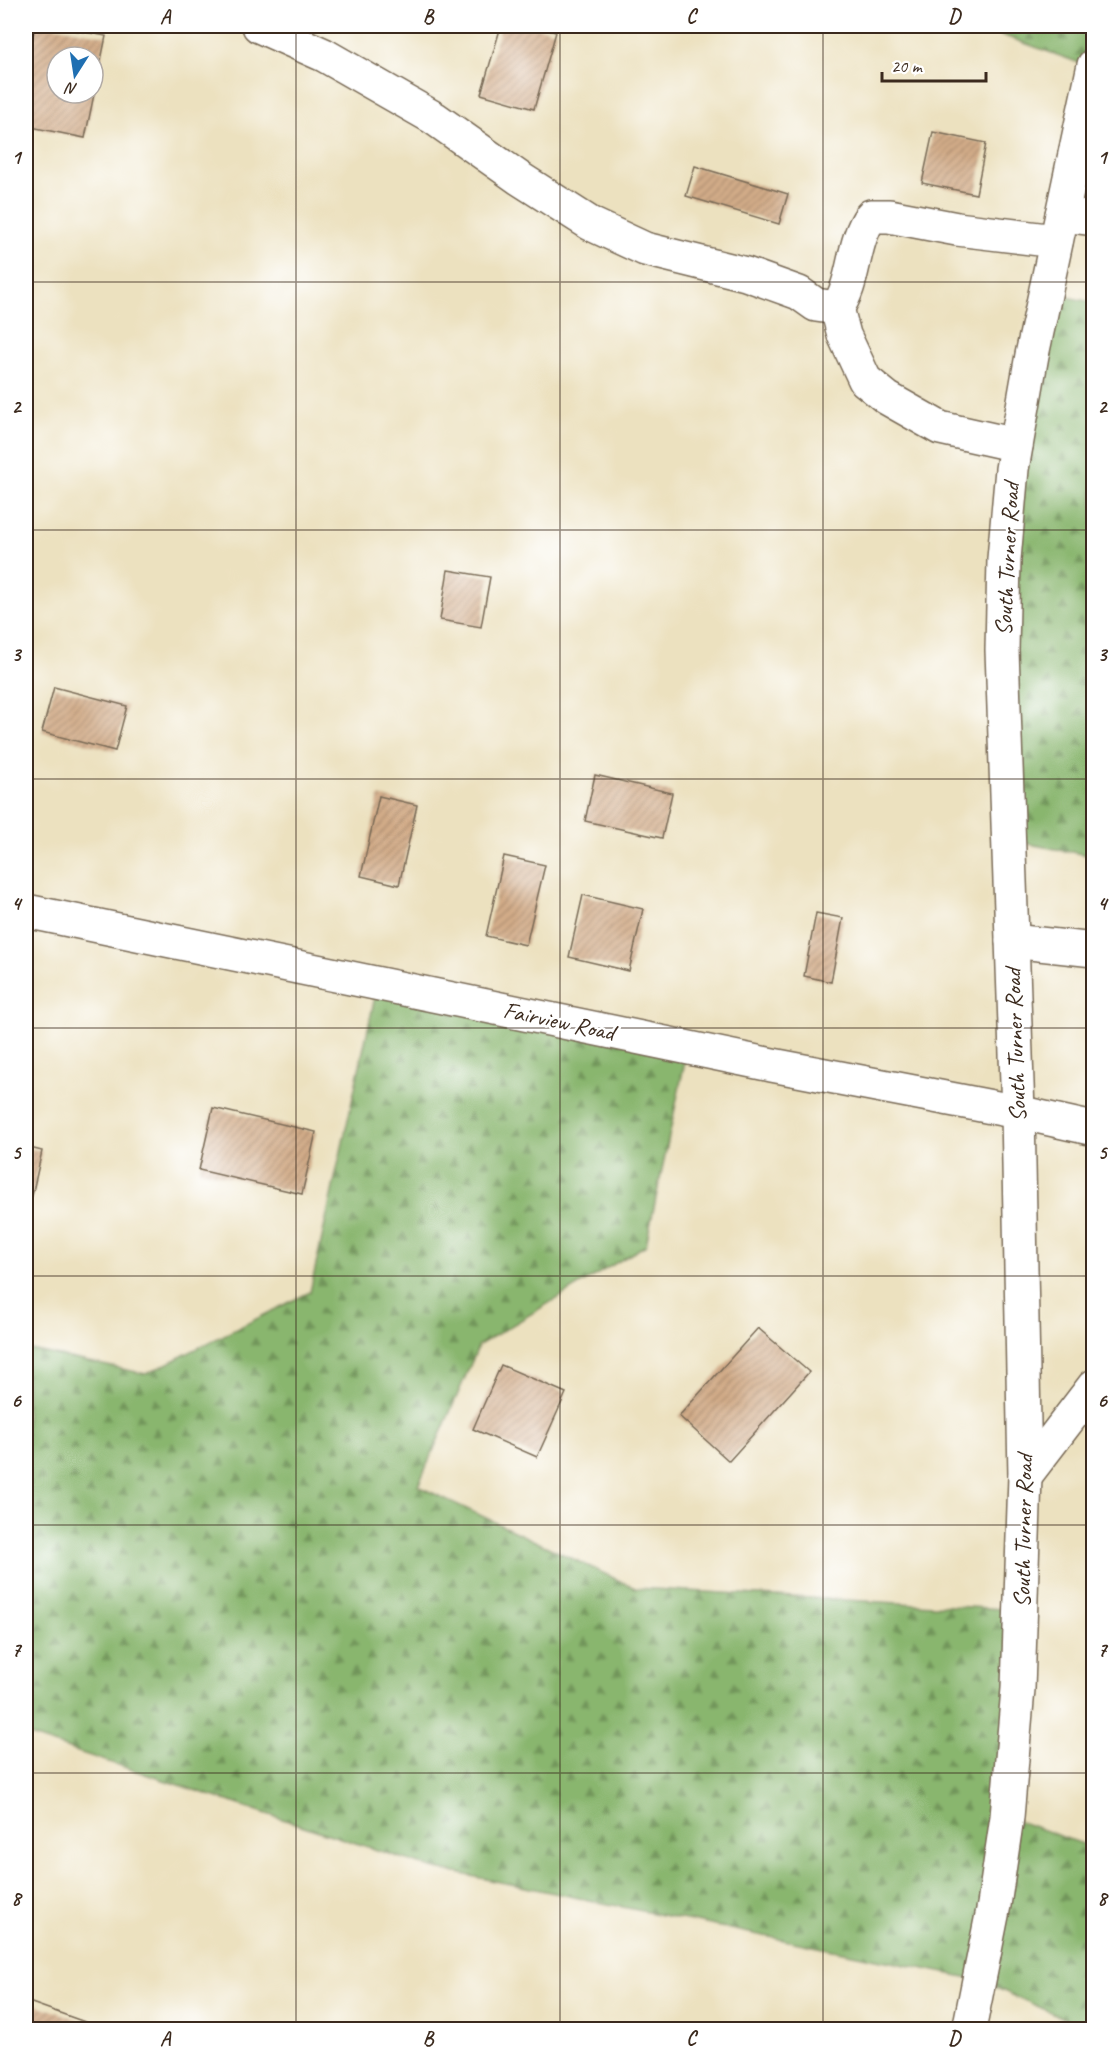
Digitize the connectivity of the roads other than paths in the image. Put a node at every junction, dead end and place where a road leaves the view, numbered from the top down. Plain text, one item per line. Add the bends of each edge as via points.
1 (259, 26) edge
2 (1093, 67) edge
3 (1094, 219) edge
4 (1059, 228) junction
5 (837, 308) junction
6 (1016, 445) junction
7 (26, 911) edge
8 (1012, 940) junction
9 (1094, 950) edge
10 (1018, 1112) junction
11 (1094, 1129) edge
12 (1094, 1386) edge
13 (1026, 1476) junction
14 (969, 2030) edge

1 - 5 street via 324,55 434,118 591,224 645,249 746,274 798,293 816,305
2 - 4 street, South Turner Road
3 - 4 street
4 - 5 street via 957,229 871,216 862,229 844,298
4 - 6 street, South Turner Road
5 - 6 street via 844,335 865,380 887,398 940,428
6 - 8 street, South Turner Road via 1004,559 1002,650
7 - 10 street, Fairview Road
8 - 9 street
8 - 10 street, South Turner Road
10 - 11 street, Fairview Road
10 - 13 street, South Turner Road
12 - 13 street
13 - 14 street, South Turner Road via 1018,1689 1006,1817 994,1905

